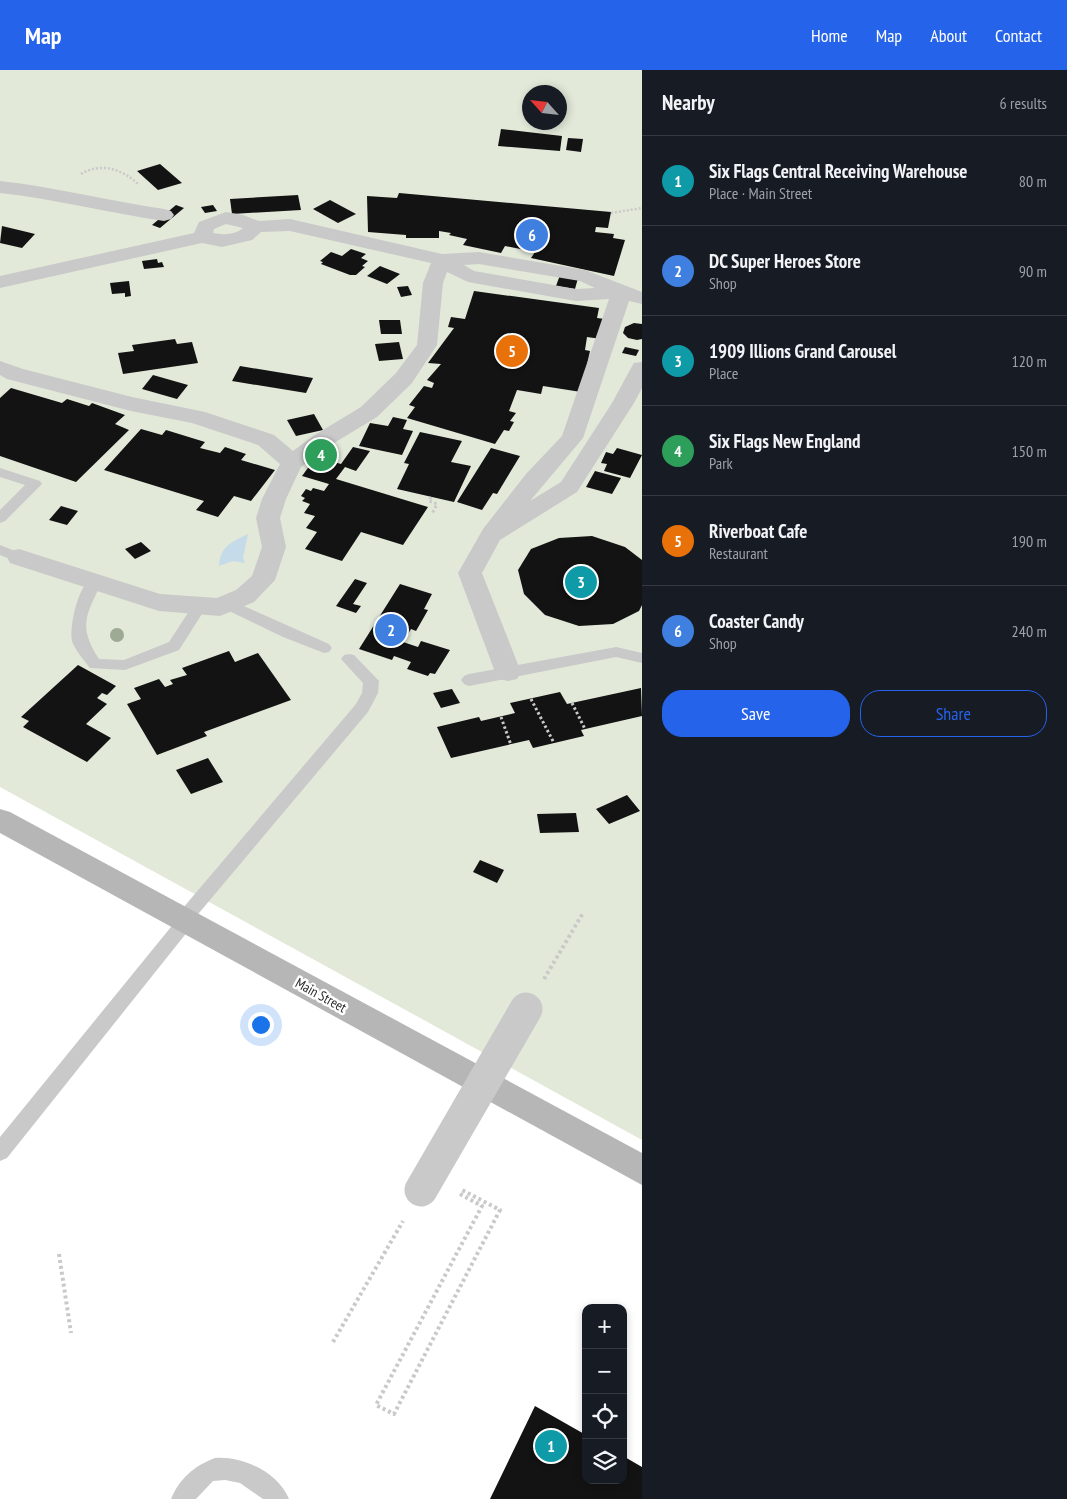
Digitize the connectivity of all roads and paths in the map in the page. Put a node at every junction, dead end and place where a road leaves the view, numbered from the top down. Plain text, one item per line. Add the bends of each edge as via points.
1 (0, 187) edge
2 (642, 208) edge
3 (611, 213) dead end
4 (186, 223) junction
5 (442, 260) junction
6 (0, 282) edge
7 (632, 294) edge
8 (0, 367) edge
9 (642, 368) edge
10 (292, 463) junction
11 (0, 472) edge
12 (431, 497) dead end
13 (432, 514) dead end
14 (0, 518) edge
15 (491, 535) junction
16 (10, 554) edge
17 (95, 581) junction
18 (228, 604) junction
19 (200, 606) junction
20 (324, 648) dead end
21 (642, 658) edge
22 (348, 659) dead end
23 (508, 672) junction
24 (469, 680) dead end
25 (531, 699) dead end
26 (572, 703) dead end
27 (501, 716) dead end
28 (586, 729) dead end
29 (554, 743) dead end
30 (510, 745) dead end
31 (0, 820) edge
32 (583, 913) dead end
33 (184, 920) junction
34 (526, 1009) joint
35 (0, 1152) edge
36 (642, 1170) edge
37 (434, 1184) junction
38 (59, 1254) dead end
39 (71, 1333) dead end
40 (333, 1342) dead end
41 (182, 1499) edge
42 (278, 1499) edge

1 - 4 street via 46,192
2 - 3 path
4 - 5 street via 222,241 245,236 256,228 290,225
4 - 6 street
5 - 7 street via 479,258 585,276
5 - 10 street via 433,283 427,345 404,378 370,412 321,441
7 - 15 street via 572,438 534,479
8 - 10 street via 15,374 131,404 196,417 266,440
9 - 15 street via 569,487
10 - 18 street via 268,518 274,547 263,580 245,596
11 - 14 lane via 35,484
12 - 13 path via 428,501 437,504
15 - 23 street via 470,573
16 - 17 street
17 - 19 street via 159,602
17 - 19 lane via 79,616 80,640 95,664 125,665 174,646
18 - 19 street
18 - 20 lane
21 - 23 lane via 616,652
22 - 33 lane via 371,681 370,693 362,708
23 - 24 lane
25 - 29 path
26 - 28 path
27 - 30 path
31 - 33 main road, Main Street
32 - 34 path
33 - 35 lane
33 - 36 main road, Main Street
34 - 37 street, bridge
37 - 37 path via 482,1206 376,1405 394,1414 500,1210
37 - 40 path
38 - 39 path
41 - 42 lane via 207,1472 230,1469 270,1488

